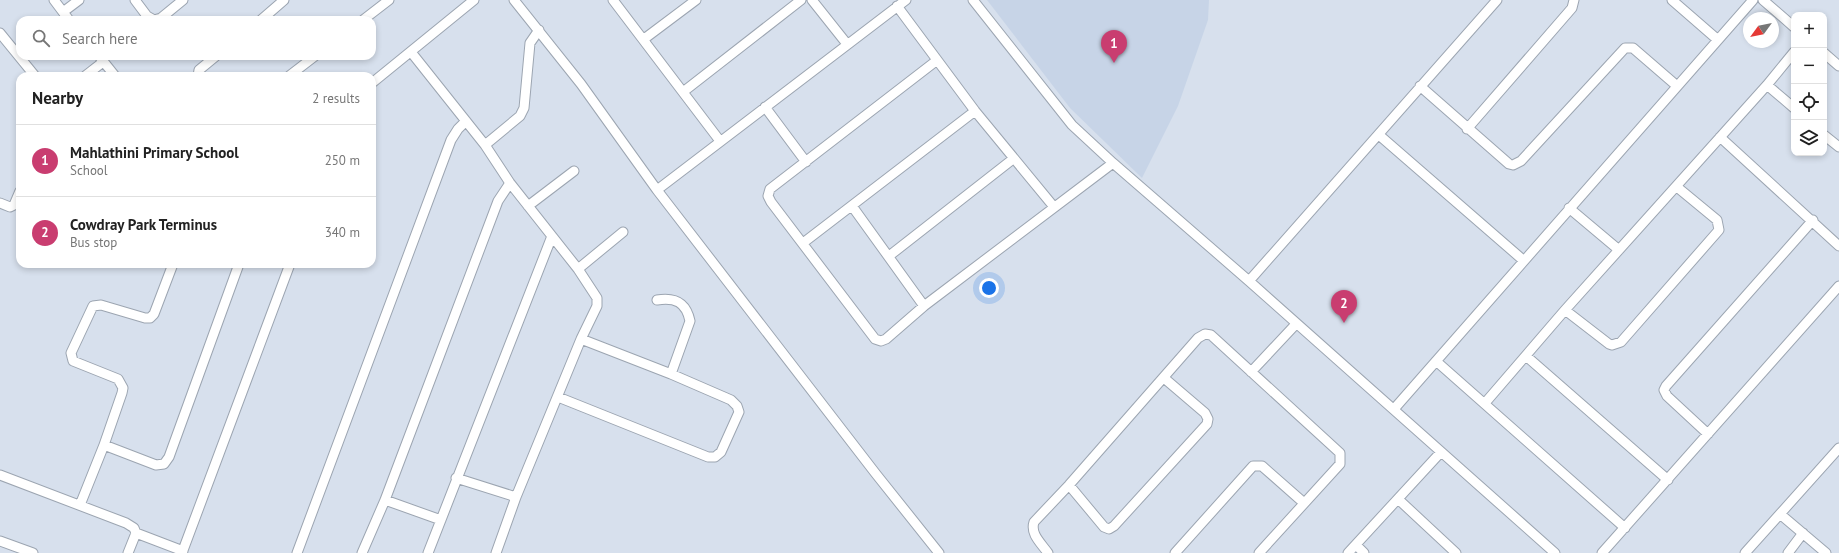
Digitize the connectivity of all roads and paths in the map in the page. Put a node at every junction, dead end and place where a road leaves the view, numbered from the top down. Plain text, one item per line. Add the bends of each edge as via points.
1 (54, 0) edge
2 (79, 0) edge
3 (136, 0) edge
4 (183, 0) edge
5 (284, 0) edge
6 (389, 0) edge
7 (474, 0) edge
8 (514, 0) edge
9 (613, 0) edge
10 (696, 0) edge
11 (801, 0) edge
12 (812, 0) edge
13 (906, 0) edge
14 (973, 0) edge
15 (1497, 0) edge
16 (1574, 0) edge
17 (1672, 0) edge
18 (1753, 0) edge
19 (1763, 0) edge
20 (378, 3) edge
21 (897, 6) junction
22 (63, 12) junction
23 (66, 16) edge
24 (147, 16) edge
25 (163, 16) edge
26 (266, 16) edge
27 (367, 16) edge
28 (1791, 24) edge
29 (539, 30) junction
30 (0, 32) edge
31 (644, 39) junction
32 (1718, 40) junction
33 (847, 44) junction
34 (16, 52) edge
35 (411, 52) junction
36 (1791, 56) edge
37 (1827, 56) edge
38 (22, 60) edge
39 (100, 60) edge
40 (102, 60) edge
41 (211, 60) edge
42 (310, 60) edge
43 (936, 61) junction
44 (1839, 66) edge
45 (32, 72) edge
46 (89, 72) edge
47 (112, 72) edge
48 (199, 72) edge
49 (294, 72) edge
50 (376, 80) edge
51 (1767, 85) junction
52 (1420, 86) junction
53 (1677, 86) junction
54 (683, 92) junction
55 (1791, 105) edge
56 (765, 107) junction
57 (975, 111) junction
58 (466, 121) junction
59 (1468, 129) junction
60 (1379, 135) junction
61 (1720, 137) junction
62 (1827, 137) edge
63 (720, 141) junction
64 (485, 145) junction
65 (1839, 147) edge
66 (1013, 159) junction
67 (806, 162) junction
68 (1113, 163) junction
69 (574, 171) dead end
70 (510, 183) junction
71 (1677, 187) junction
72 (657, 190) junction
73 (16, 200) edge
74 (0, 203) edge
75 (528, 206) junction
76 (852, 206) junction
77 (1054, 207) junction
78 (1569, 208) junction
79 (1812, 220) junction
80 (623, 232) dead end
81 (552, 236) junction
82 (803, 243) junction
83 (1839, 246) edge
84 (1620, 250) junction
85 (889, 256) junction
86 (1523, 260) junction
87 (171, 268) edge
88 (238, 268) edge
89 (288, 268) edge
90 (578, 269) junction
91 (1249, 281) junction
92 (1839, 286) edge
93 (657, 300) dead end
94 (924, 306) junction
95 (1565, 310) junction
96 (1296, 324) junction
97 (581, 339) junction
98 (1526, 356) junction
99 (1436, 361) junction
100 (1251, 372) junction
101 (671, 374) junction
102 (1164, 378) junction
103 (558, 397) junction
104 (1485, 403) junction
105 (1394, 409) junction
106 (1708, 434) junction
107 (104, 445) junction
108 (1839, 448) edge
109 (1441, 452) junction
110 (0, 475) edge
111 (456, 478) junction
112 (1668, 480) junction
113 (1069, 484) junction
114 (516, 497) junction
115 (1398, 499) junction
116 (385, 500) junction
117 (1304, 503) junction
118 (80, 505) junction
119 (1780, 514) junction
120 (441, 520) junction
121 (1626, 528) junction
122 (136, 533) junction
123 (1803, 533) junction
124 (0, 540) edge
125 (1356, 545) junction
126 (182, 552) edge
127 (33, 553) edge
128 (128, 553) edge
129 (296, 553) edge
130 (362, 553) edge
131 (428, 553) edge
132 (496, 553) edge
133 (939, 553) edge
134 (1048, 553) edge
135 (1175, 553) edge
136 (1259, 553) edge
137 (1348, 553) edge
138 (1364, 553) edge
139 (1456, 553) edge
140 (1555, 553) edge
141 (1602, 553) edge
142 (1745, 553) edge
143 (1788, 553) edge
144 (1826, 553) edge

1 - 22 street
2 - 22 street
3 - 24 street
4 - 25 street
5 - 26 street
6 - 20 street
7 - 35 street
8 - 29 street
9 - 31 street
10 - 31 street
11 - 54 street
12 - 33 street
13 - 21 street
14 - 68 street via 1063,115
15 - 52 street
16 - 59 street via 1572,8
17 - 32 street
18 - 32 street
19 - 28 street
20 - 27 street
21 - 33 street
21 - 43 street
22 - 23 street
29 - 64 street via 530,43 524,108 520,116
29 - 72 street
30 - 34 street
31 - 54 street
32 - 53 street
33 - 56 street
35 - 50 street
35 - 58 street
36 - 51 street
37 - 44 street
38 - 45 street
39 - 46 street
40 - 47 street
41 - 48 street
42 - 49 street
43 - 57 street
43 - 67 street
51 - 55 street
51 - 61 street
52 - 59 street
52 - 60 street
53 - 59 street via 1629,47 1622,50 1518,164 1509,164
53 - 78 street
54 - 63 street
56 - 63 street
56 - 67 street
57 - 66 street
57 - 76 street
58 - 64 street
58 - 129 street via 451,140
60 - 86 street
60 - 91 street
61 - 71 street
61 - 79 street
62 - 65 street
63 - 72 street
64 - 70 street
66 - 77 street
66 - 85 street
67 - 82 street via 770,189 768,196
68 - 77 street
68 - 91 street
69 - 75 street
70 - 75 street
70 - 116 street via 498,201
71 - 84 street
71 - 95 street via 1716,220 1719,230 1621,342 1609,344
72 - 133 street
73 - 74 street via 10,207
75 - 81 street
76 - 82 street
76 - 85 street
77 - 94 street
78 - 84 street
78 - 86 street
79 - 83 street
79 - 106 street via 1664,390 1667,396
80 - 90 street
81 - 90 street
81 - 111 street
82 - 94 street via 875,339 886,339
84 - 95 street
85 - 94 street
86 - 99 street
87 - 107 street via 154,314 150,318 93,306 71,352 73,362 118,379 121,383 122,393
88 - 107 street via 169,457 164,464 156,466
89 - 126 street
90 - 97 street via 597,298 597,306
91 - 96 street
92 - 106 street
93 - 101 street via 677,299 689,313 690,321
95 - 98 street
96 - 100 street
96 - 105 street
97 - 101 street
97 - 103 street
98 - 104 street
98 - 112 street
99 - 104 street
99 - 105 street
100 - 102 street via 1211,335 1205,334 1198,338
100 - 117 street via 1340,453 1340,464
101 - 103 street via 731,400 737,406 739,412 721,452 715,457 708,457
102 - 113 street
102 - 113 street via 1205,413 1207,424 1109,529 1104,527
103 - 114 street
104 - 121 street
105 - 109 street
106 - 112 street
107 - 118 street
108 - 119 street
109 - 115 street
109 - 140 street
110 - 118 street
111 - 114 street
111 - 120 street
112 - 121 street
113 - 134 street via 1034,522 1032,528
114 - 132 street
115 - 125 street
115 - 139 street
116 - 120 street
116 - 130 street
117 - 135 street via 1262,466 1253,466
117 - 136 street
118 - 122 street via 126,523 134,528
119 - 123 street
119 - 142 street
120 - 131 street
121 - 141 street
122 - 126 street
122 - 128 street
123 - 143 street
123 - 144 street
124 - 127 street
125 - 137 street
125 - 138 street

